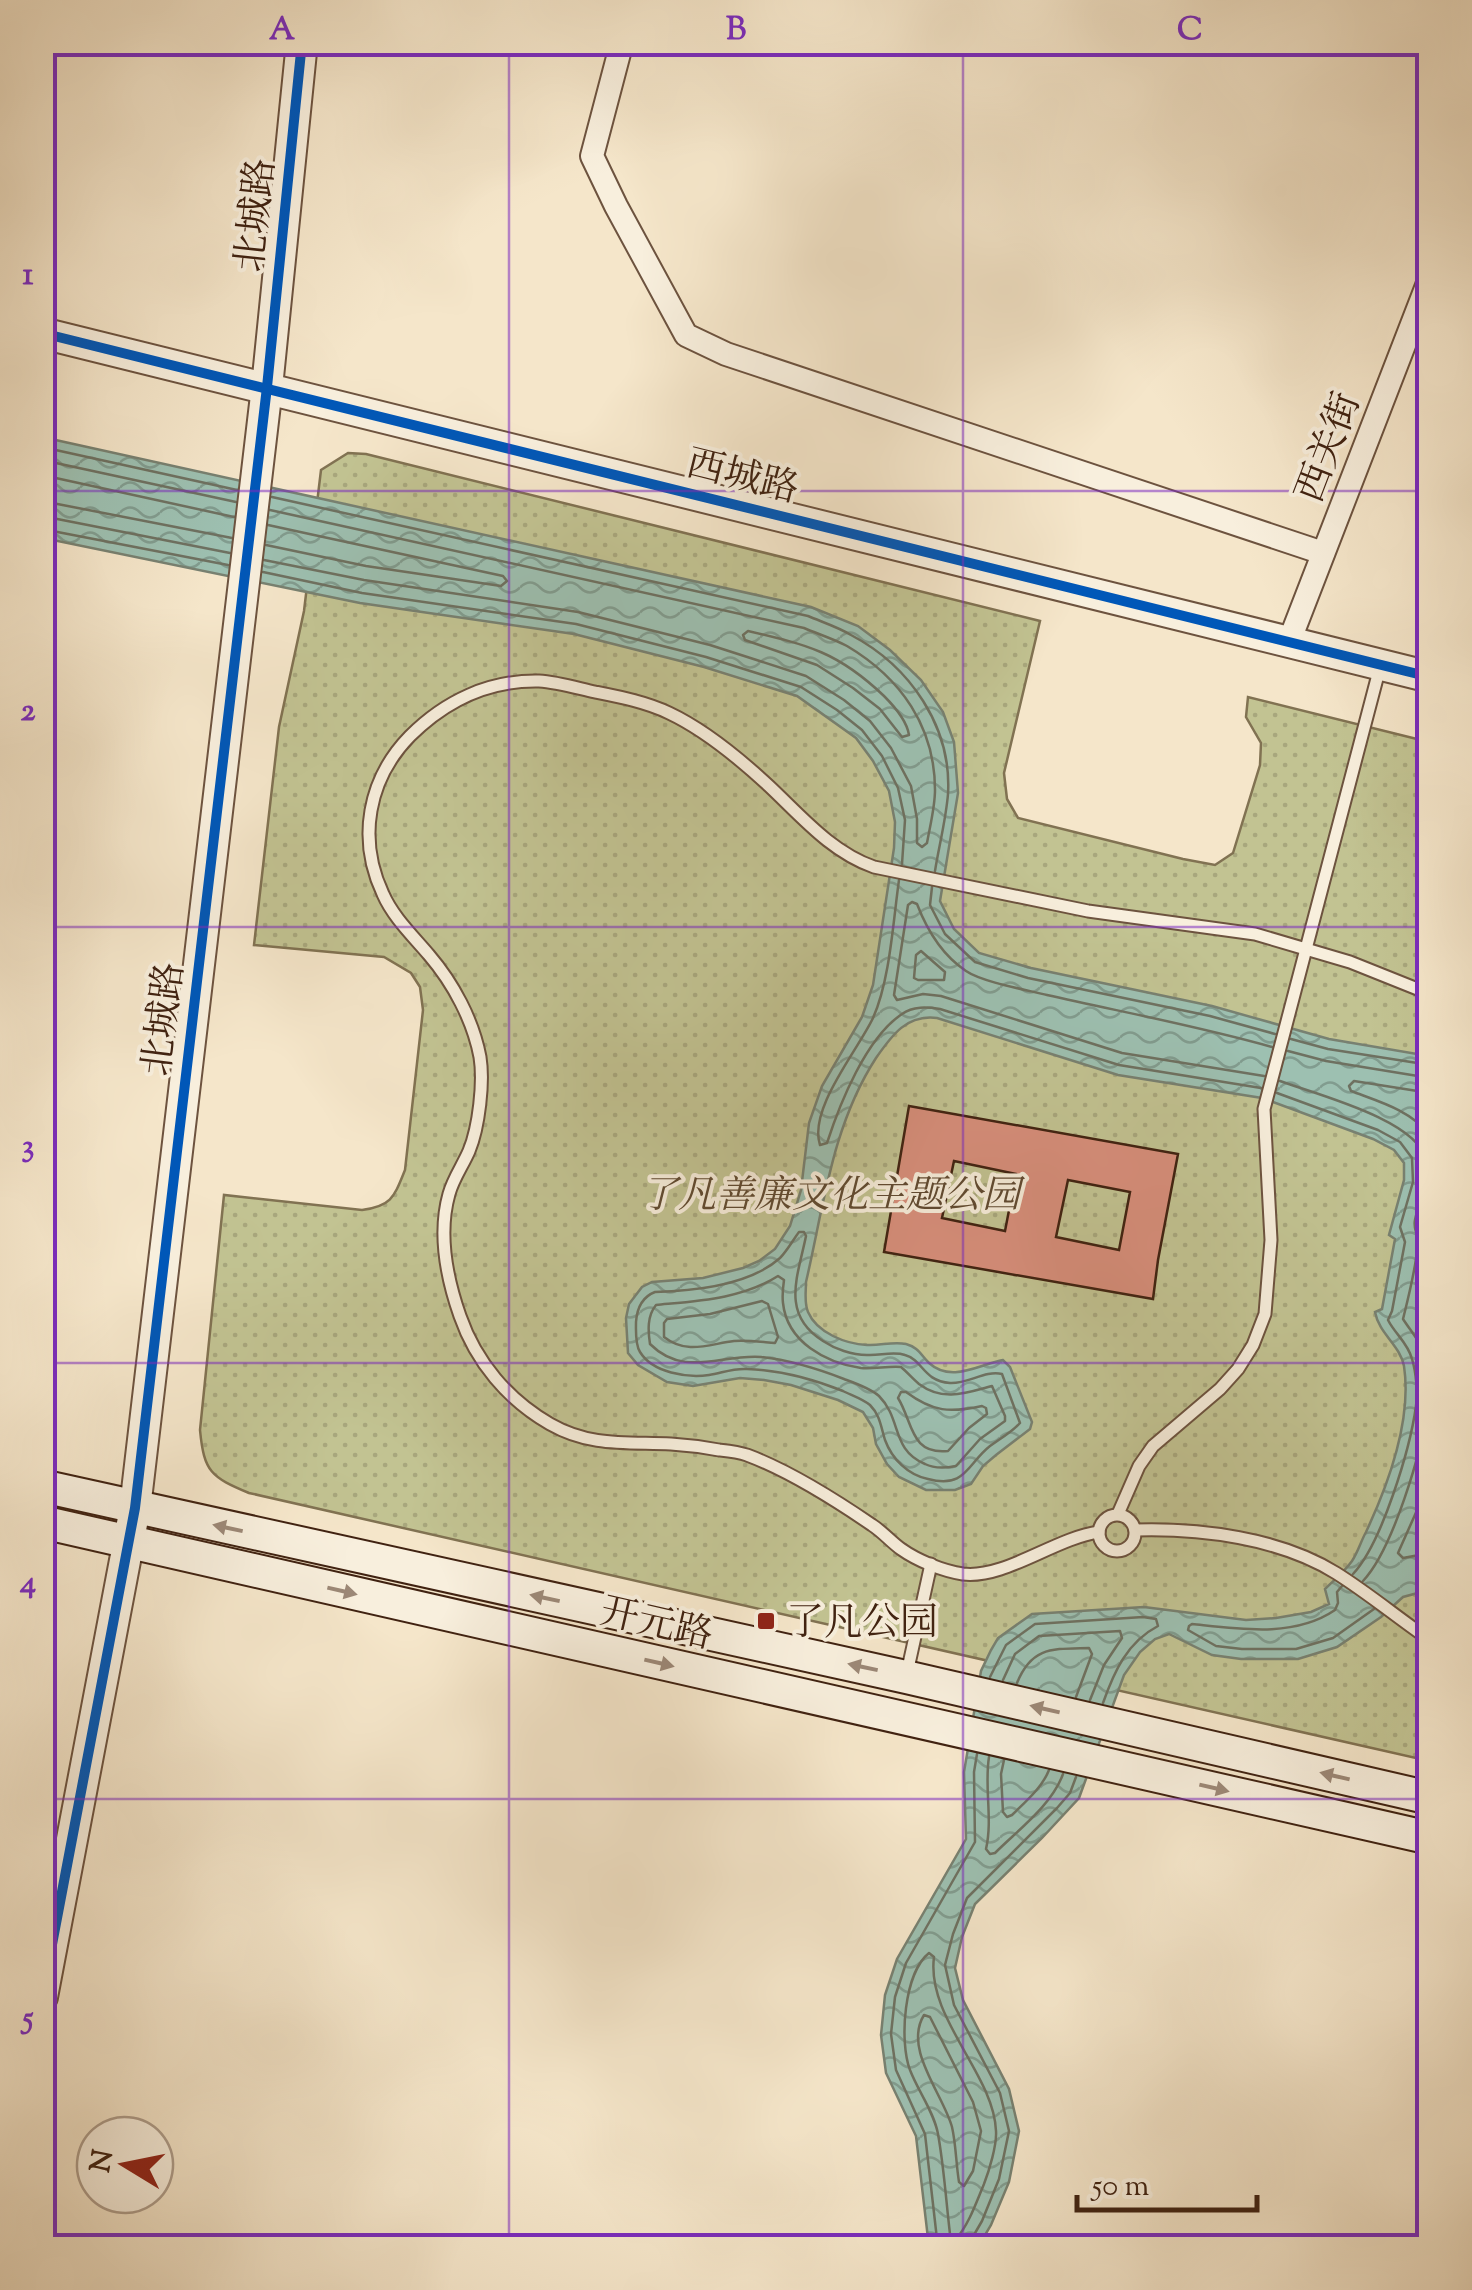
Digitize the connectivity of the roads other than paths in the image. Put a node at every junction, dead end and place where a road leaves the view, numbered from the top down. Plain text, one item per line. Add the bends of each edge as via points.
1 (302, 42) edge
2 (622, 42) edge
3 (1430, 278) edge
4 (42, 333) edge
5 (266, 387) junction
6 (1324, 553) junction
7 (1289, 642) junction
8 (1380, 665) junction
9 (1430, 677) edge
10 (1305, 948) junction
11 (1430, 994) edge
12 (42, 1486) edge
13 (135, 1508) junction
14 (1118, 1514) junction
15 (42, 1522) edge
16 (1136, 1530) junction
17 (1099, 1532) junction
18 (128, 1542) junction
19 (931, 1564) junction
20 (1430, 1640) edge
21 (906, 1677) junction
22 (1430, 1798) edge
23 (1430, 1838) edge
24 (42, 1997) edge

1 - 5 street, 北城路
2 - 6 street via 592,156 686,335 726,354
3 - 6 street, 西关街
4 - 5 street, 西城路
5 - 7 street, 西城路
5 - 13 street, 北城路
6 - 7 street, 西关街
7 - 8 street, 西城路
8 - 9 street, 西城路
8 - 10 lane
10 - 11 lane
10 - 14 lane via 1264,1109 1270,1240 1265,1314 1238,1369 1153,1446
10 - 19 lane via 1227,928 1088,912 854,861 717,743 670,713 541,681 456,699 390,760 369,811 368,841 383,894 448,980 481,1063 478,1119 450,1189 444,1234 462,1321 495,1380 551,1425 601,1443 744,1454 832,1498
12 - 13 main road, 开元路
13 - 18 street, 北城路
21 -> 13 main road, 开元路
14 - 16 lane
14 - 17 lane via 1106,1518
15 - 18 main road, 开元路
16 - 17 lane via 1120,1552 1108,1550
16 - 20 lane via 1196,1532 1278,1548 1334,1571
17 - 19 lane via 988,1572 956,1573
18 -> 23 main road, 开元路
18 - 24 street, 北城路
19 - 21 lane
22 -> 21 main road, 开元路

